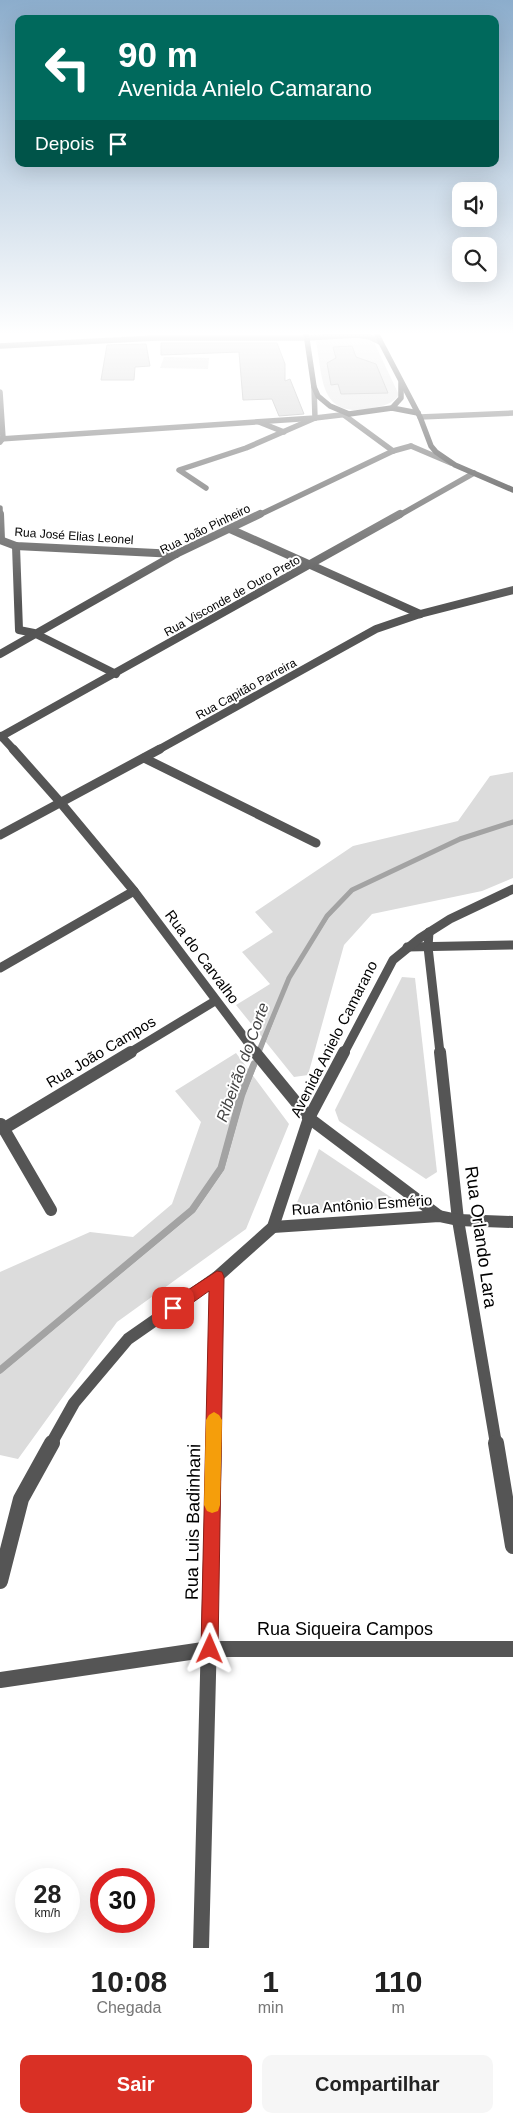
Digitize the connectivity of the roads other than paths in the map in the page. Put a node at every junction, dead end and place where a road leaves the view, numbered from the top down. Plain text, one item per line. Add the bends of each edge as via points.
1 (1, 424) edge
2 (232, 424) edge
3 (264, 424) edge
4 (301, 424) edge
5 (359, 424) edge
6 (423, 424) edge
7 (284, 432) junction
8 (1, 440) edge
9 (430, 444) junction
10 (411, 446) junction
11 (393, 450) junction
12 (420, 450) junction
13 (455, 464) junction
14 (474, 473) junction
15 (206, 488) dead end
16 (513, 490) edge
17 (0, 508) edge
18 (230, 529) junction
19 (0, 540) edge
20 (16, 546) junction
21 (176, 554) junction
22 (310, 564) junction
23 (513, 590) edge
24 (420, 614) junction
25 (34, 633) junction
26 (0, 654) edge
27 (116, 674) junction
28 (1, 737) edge
29 (144, 758) junction
30 (60, 802) junction
31 (0, 835) edge
32 (316, 843) dead end
33 (513, 890) edge
34 (134, 891) junction
35 (428, 932) junction
36 (513, 945) edge
37 (407, 947) junction
38 (428, 947) junction
39 (0, 968) edge
40 (215, 1001) junction
41 (309, 1118) junction
42 (2, 1126) edge
43 (51, 1210) dead end
44 (439, 1216) junction
45 (458, 1220) junction
46 (513, 1222) edge
47 (274, 1227) junction
48 (217, 1277) junction
49 (513, 1546) edge
50 (0, 1581) edge
51 (210, 1649) junction
52 (513, 1649) edge
53 (0, 1680) edge
54 (201, 1948) edge

1 - 8 street
2 - 8 street
3 - 7 street
4 - 7 street
5 - 11 street
6 - 9 main road
7 - 15 street via 178,470
9 - 10 street, Rua João Pinheiro
9 - 12 street
9 - 13 main road
10 - 11 street, Rua João Pinheiro
10 - 12 street
11 - 18 street, Rua João Pinheiro
12 - 13 street
13 - 14 main road
14 - 16 main road
14 - 22 street, Rua Visconde de Ouro Preto
17 - 19 street
18 - 21 street, Rua João Pinheiro
18 - 22 street
19 - 20 street, Rua José Elias Leonel
20 - 21 street, Rua José Elias Leonel
20 - 25 street via 19,630
21 - 25 street, Rua João Pinheiro
22 - 24 street
22 - 27 street, Rua Visconde de Ouro Preto
23 - 24 street, Rua Capitão Parreira
24 - 29 street, Rua Capitão Parreira via 376,629
25 - 26 street, Rua João Pinheiro
25 - 27 street
27 - 28 street, Rua Visconde de Ouro Preto
28 - 30 street, Rua do Carvalho
29 - 30 street, Rua Capitão Parreira
29 - 32 street
30 - 31 street, Rua Capitão Parreira
30 - 34 street, Rua do Carvalho
33 - 35 street, Avenida Anielo Camarano via 486,900
34 - 39 street
34 - 40 street, Rua do Carvalho
35 - 37 street, Avenida Anielo Camarano
35 - 38 street, Rua Orlando Lara
36 - 38 street
37 - 38 street
37 - 41 street, Avenida Anielo Camarano via 393,960
38 - 45 street, Rua Orlando Lara
40 - 41 street, Rua do Carvalho
40 - 42 street, Rua João Campos
41 - 44 street, Rua do Carvalho
41 - 47 street, Avenida Anielo Camarano
42 - 43 street
44 - 45 street, Rua Antônio Esmério
44 - 47 street, Rua Antônio Esmério
45 - 46 street, Rua Antônio Esmério
45 - 49 street, Rua Orlando Lara
47 - 48 street
48 - 50 street via 128,1339 74,1403 21,1499
48 - 51 street, Rua Luis Badinhani
51 - 52 street, Rua Siqueira Campos
51 - 53 street, Rua Siqueira Campos
51 - 54 street, Rua Luis Badinhani

